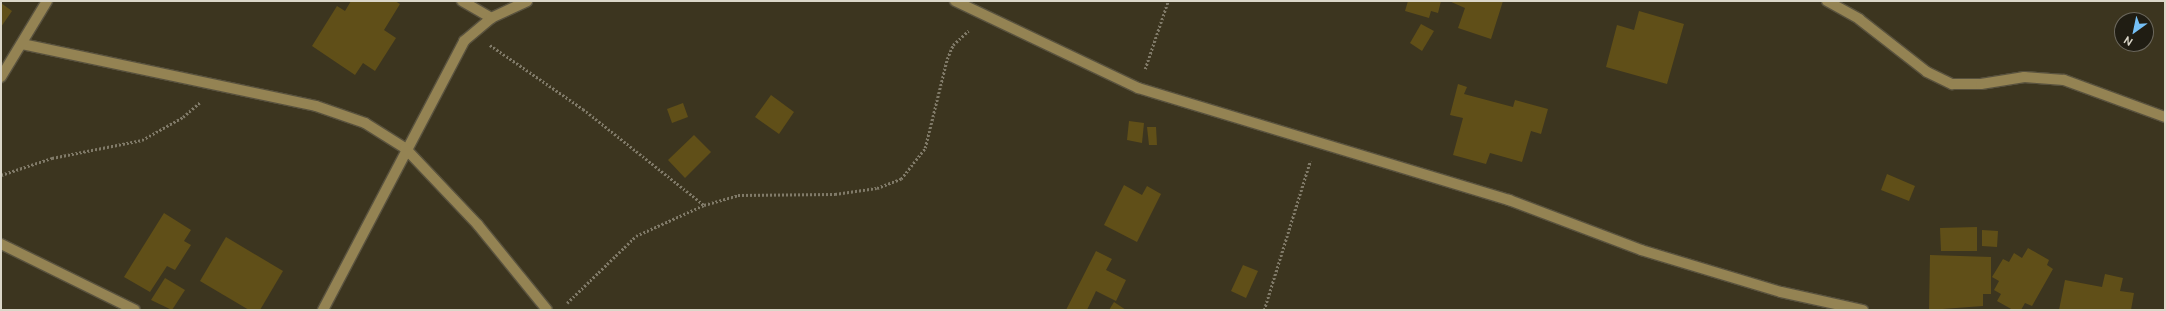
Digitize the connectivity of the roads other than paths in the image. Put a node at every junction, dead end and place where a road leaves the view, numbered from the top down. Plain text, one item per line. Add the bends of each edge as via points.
1 (47, 1) edge
2 (462, 1) edge
3 (527, 1) edge
4 (954, 1) edge
5 (1827, 1) edge
6 (491, 18) junction
7 (22, 44) junction
8 (4, 66) edge
9 (1, 77) edge
10 (2165, 117) edge
11 (405, 148) junction
12 (1, 244) edge
13 (135, 310) edge
14 (323, 310) edge
15 (547, 310) edge
16 (1863, 310) edge

1 - 7 street
2 - 6 street
3 - 6 street
4 - 16 street via 1138,88 1509,200 1641,250 1781,292
5 - 10 street via 1859,19 1927,72 1952,84 1981,84 2024,77 2064,80
6 - 11 street via 464,41
7 - 8 street
7 - 11 street via 316,106 365,124
8 - 9 street
11 - 14 street
11 - 15 street via 478,225
12 - 13 street

